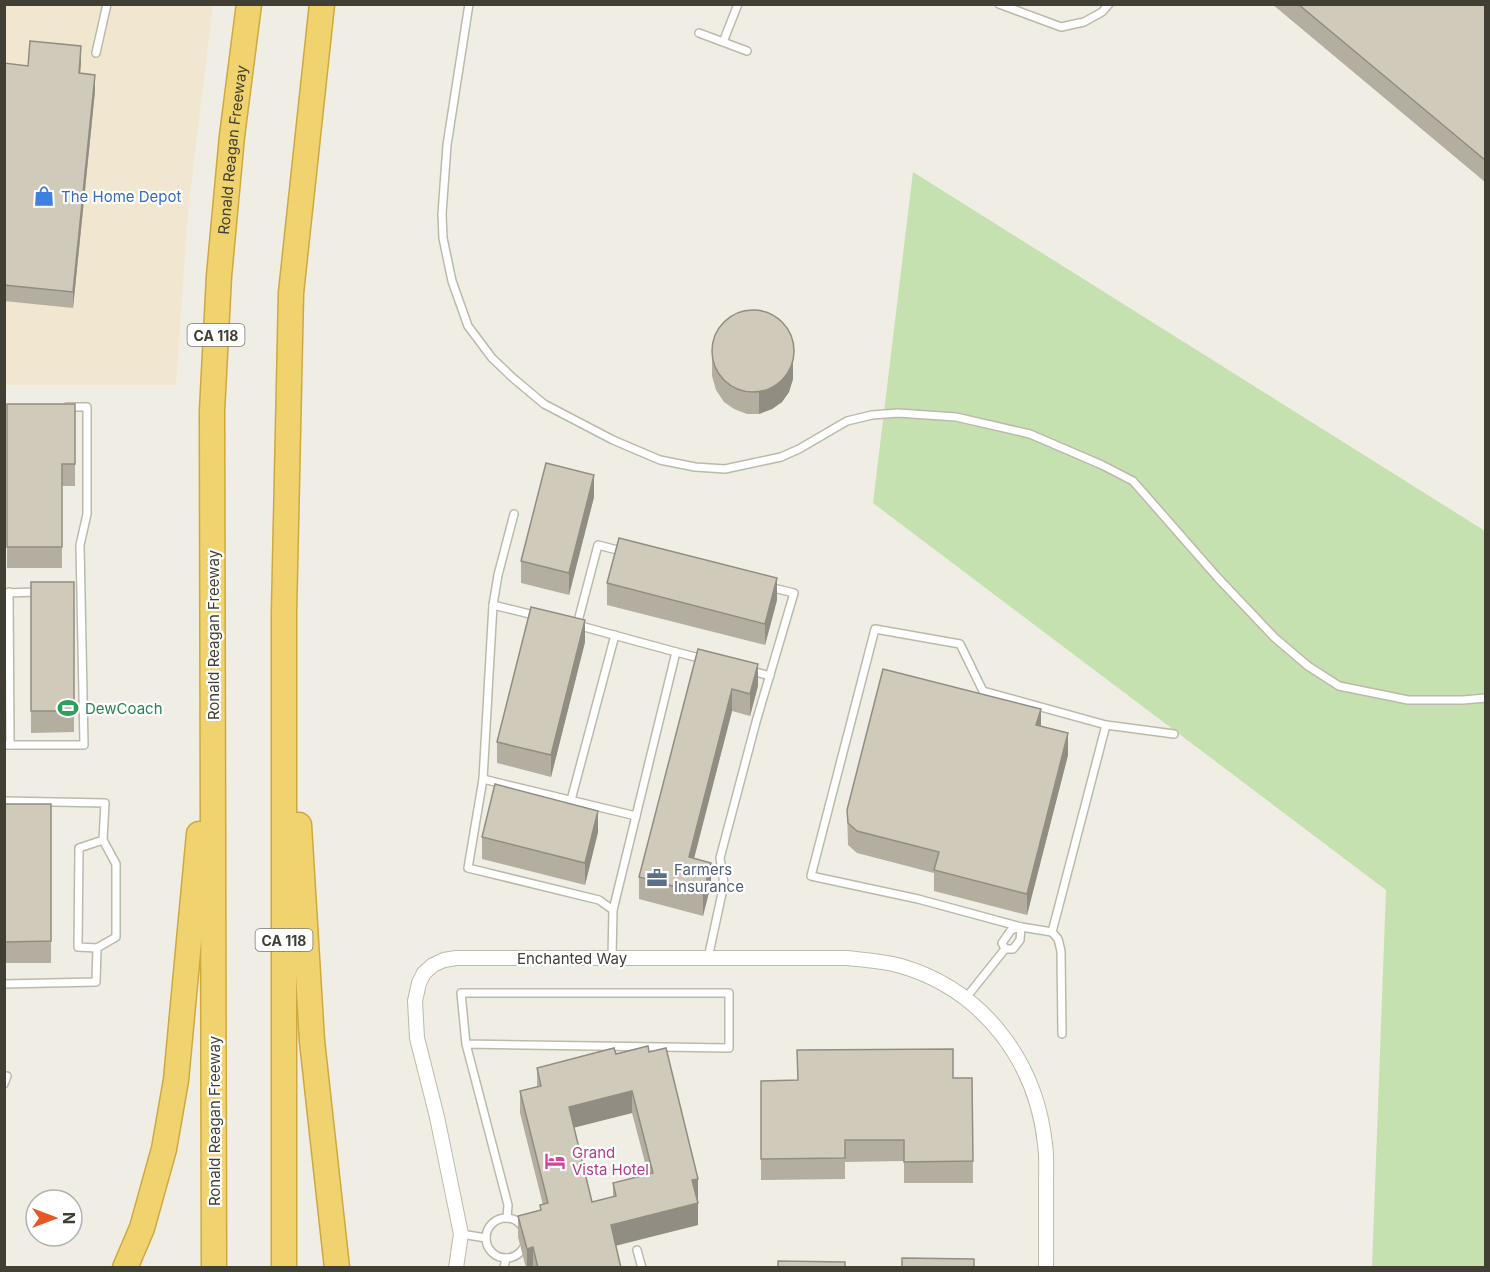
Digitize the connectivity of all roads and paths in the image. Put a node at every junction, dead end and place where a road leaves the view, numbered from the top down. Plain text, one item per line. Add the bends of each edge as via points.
1 (107, 4) edge
2 (249, 4) edge
3 (322, 4) edge
4 (469, 4) edge
5 (738, 4) edge
6 (999, 4) edge
7 (1109, 4) edge
8 (699, 33) dead end
9 (723, 42) junction
10 (747, 51) dead end
11 (96, 54) dead end
12 (64, 407) edge
13 (514, 514) dead end
14 (633, 554) edge
15 (759, 584) edge
16 (80, 591) junction
17 (45, 592) edge
18 (68, 592) edge
19 (7, 593) edge
20 (493, 605) junction
21 (284, 613) junction
22 (545, 618) edge
23 (566, 623) edge
24 (577, 625) junction
25 (615, 635) junction
26 (676, 652) junction
27 (708, 660) edge
28 (213, 668) junction
29 (739, 668) edge
30 (770, 676) junction
31 (1485, 698) edge
32 (1106, 725) junction
33 (1174, 734) dead end
34 (7, 745) edge
35 (483, 779) junction
36 (571, 800) junction
37 (4, 801) edge
38 (636, 816) junction
39 (103, 840) junction
40 (613, 910) junction
41 (1021, 927) junction
42 (1052, 932) junction
43 (98, 948) junction
44 (1005, 950) junction
45 (612, 958) junction
46 (708, 958) junction
47 (4, 984) edge
48 (965, 999) junction
49 (1062, 1034) dead end
50 (466, 1044) junction
51 (7, 1076) dead end
52 (4, 1084) edge
53 (507, 1218) junction
54 (461, 1234) junction
55 (486, 1238) junction
56 (637, 1250) dead end
57 (506, 1258) junction
58 (125, 1268) edge
59 (214, 1268) edge
60 (284, 1268) edge
61 (337, 1268) edge
62 (456, 1268) edge
63 (504, 1268) edge
64 (642, 1268) edge
65 (1046, 1268) edge

1 - 11 lane
2 - 28 highway, Ronald Reagan Freeway / CA 118 via 219,276 212,411
3 - 21 highway, CA 118 via 291,292
4 - 31 lane via 447,145 443,238 450,274 468,326 492,358 544,404 660,460 725,469 781,457 847,421 872,415 956,417 1030,434 1133,481 1275,638 1339,686 1408,700
5 - 9 lane
6 - 7 lane via 1061,27 1084,22
8 - 9 lane
9 - 10 lane
12 - 16 lane via 87,407 87,514 80,545
13 - 20 lane
14 - 24 lane via 598,545
15 - 30 lane via 794,593
16 - 18 lane
16 - 34 lane via 84,745
17 - 19 lane
19 - 34 lane
20 - 22 lane
20 - 35 lane
21 - 60 highway, CA 118
21 - 61 highway via 312,1041
23 - 24 lane
24 - 25 lane
25 - 26 lane
25 - 36 lane
26 - 27 lane
26 - 38 lane
28 - 58 highway via 176,1080 164,1149 142,1227
28 - 59 highway, Ronald Reagan Freeway / CA 118
29 - 30 lane
30 - 46 lane via 720,858 724,884
32 - 33 lane
32 - 41 lane via 983,691 960,644 875,629 811,876
32 - 42 lane
35 - 36 lane
35 - 40 lane via 468,868 599,900
36 - 38 lane
37 - 39 lane via 105,803
38 - 40 lane
39 - 43 lane via 116,864 116,937
39 - 43 lane via 79,848 78,947
40 - 45 lane
41 - 42 lane
41 - 44 lane via 1020,940 1013,949
41 - 44 lane via 1011,930 1002,942
42 - 49 lane via 1061,951
43 - 47 lane via 96,982
44 - 48 lane
45 - 46 street, Enchanted Way
45 - 54 street, Enchanted Way via 456,958 433,965 419,983 415,1001 417,1038
46 - 48 street, Enchanted Way via 875,961 928,976
48 - 65 street, Enchanted Way via 1010,1045 1025,1070 1038,1105 1046,1145
50 - 50 lane via 729,1048 729,993 461,993
50 - 53 lane via 508,1205
51 - 52 lane
53 - 55 lane via 495,1221
53 - 57 lane via 524,1229 526,1242 518,1254
54 - 55 lane
54 - 62 street, Enchanted Way
55 - 57 lane via 494,1254
56 - 64 lane
57 - 63 lane

